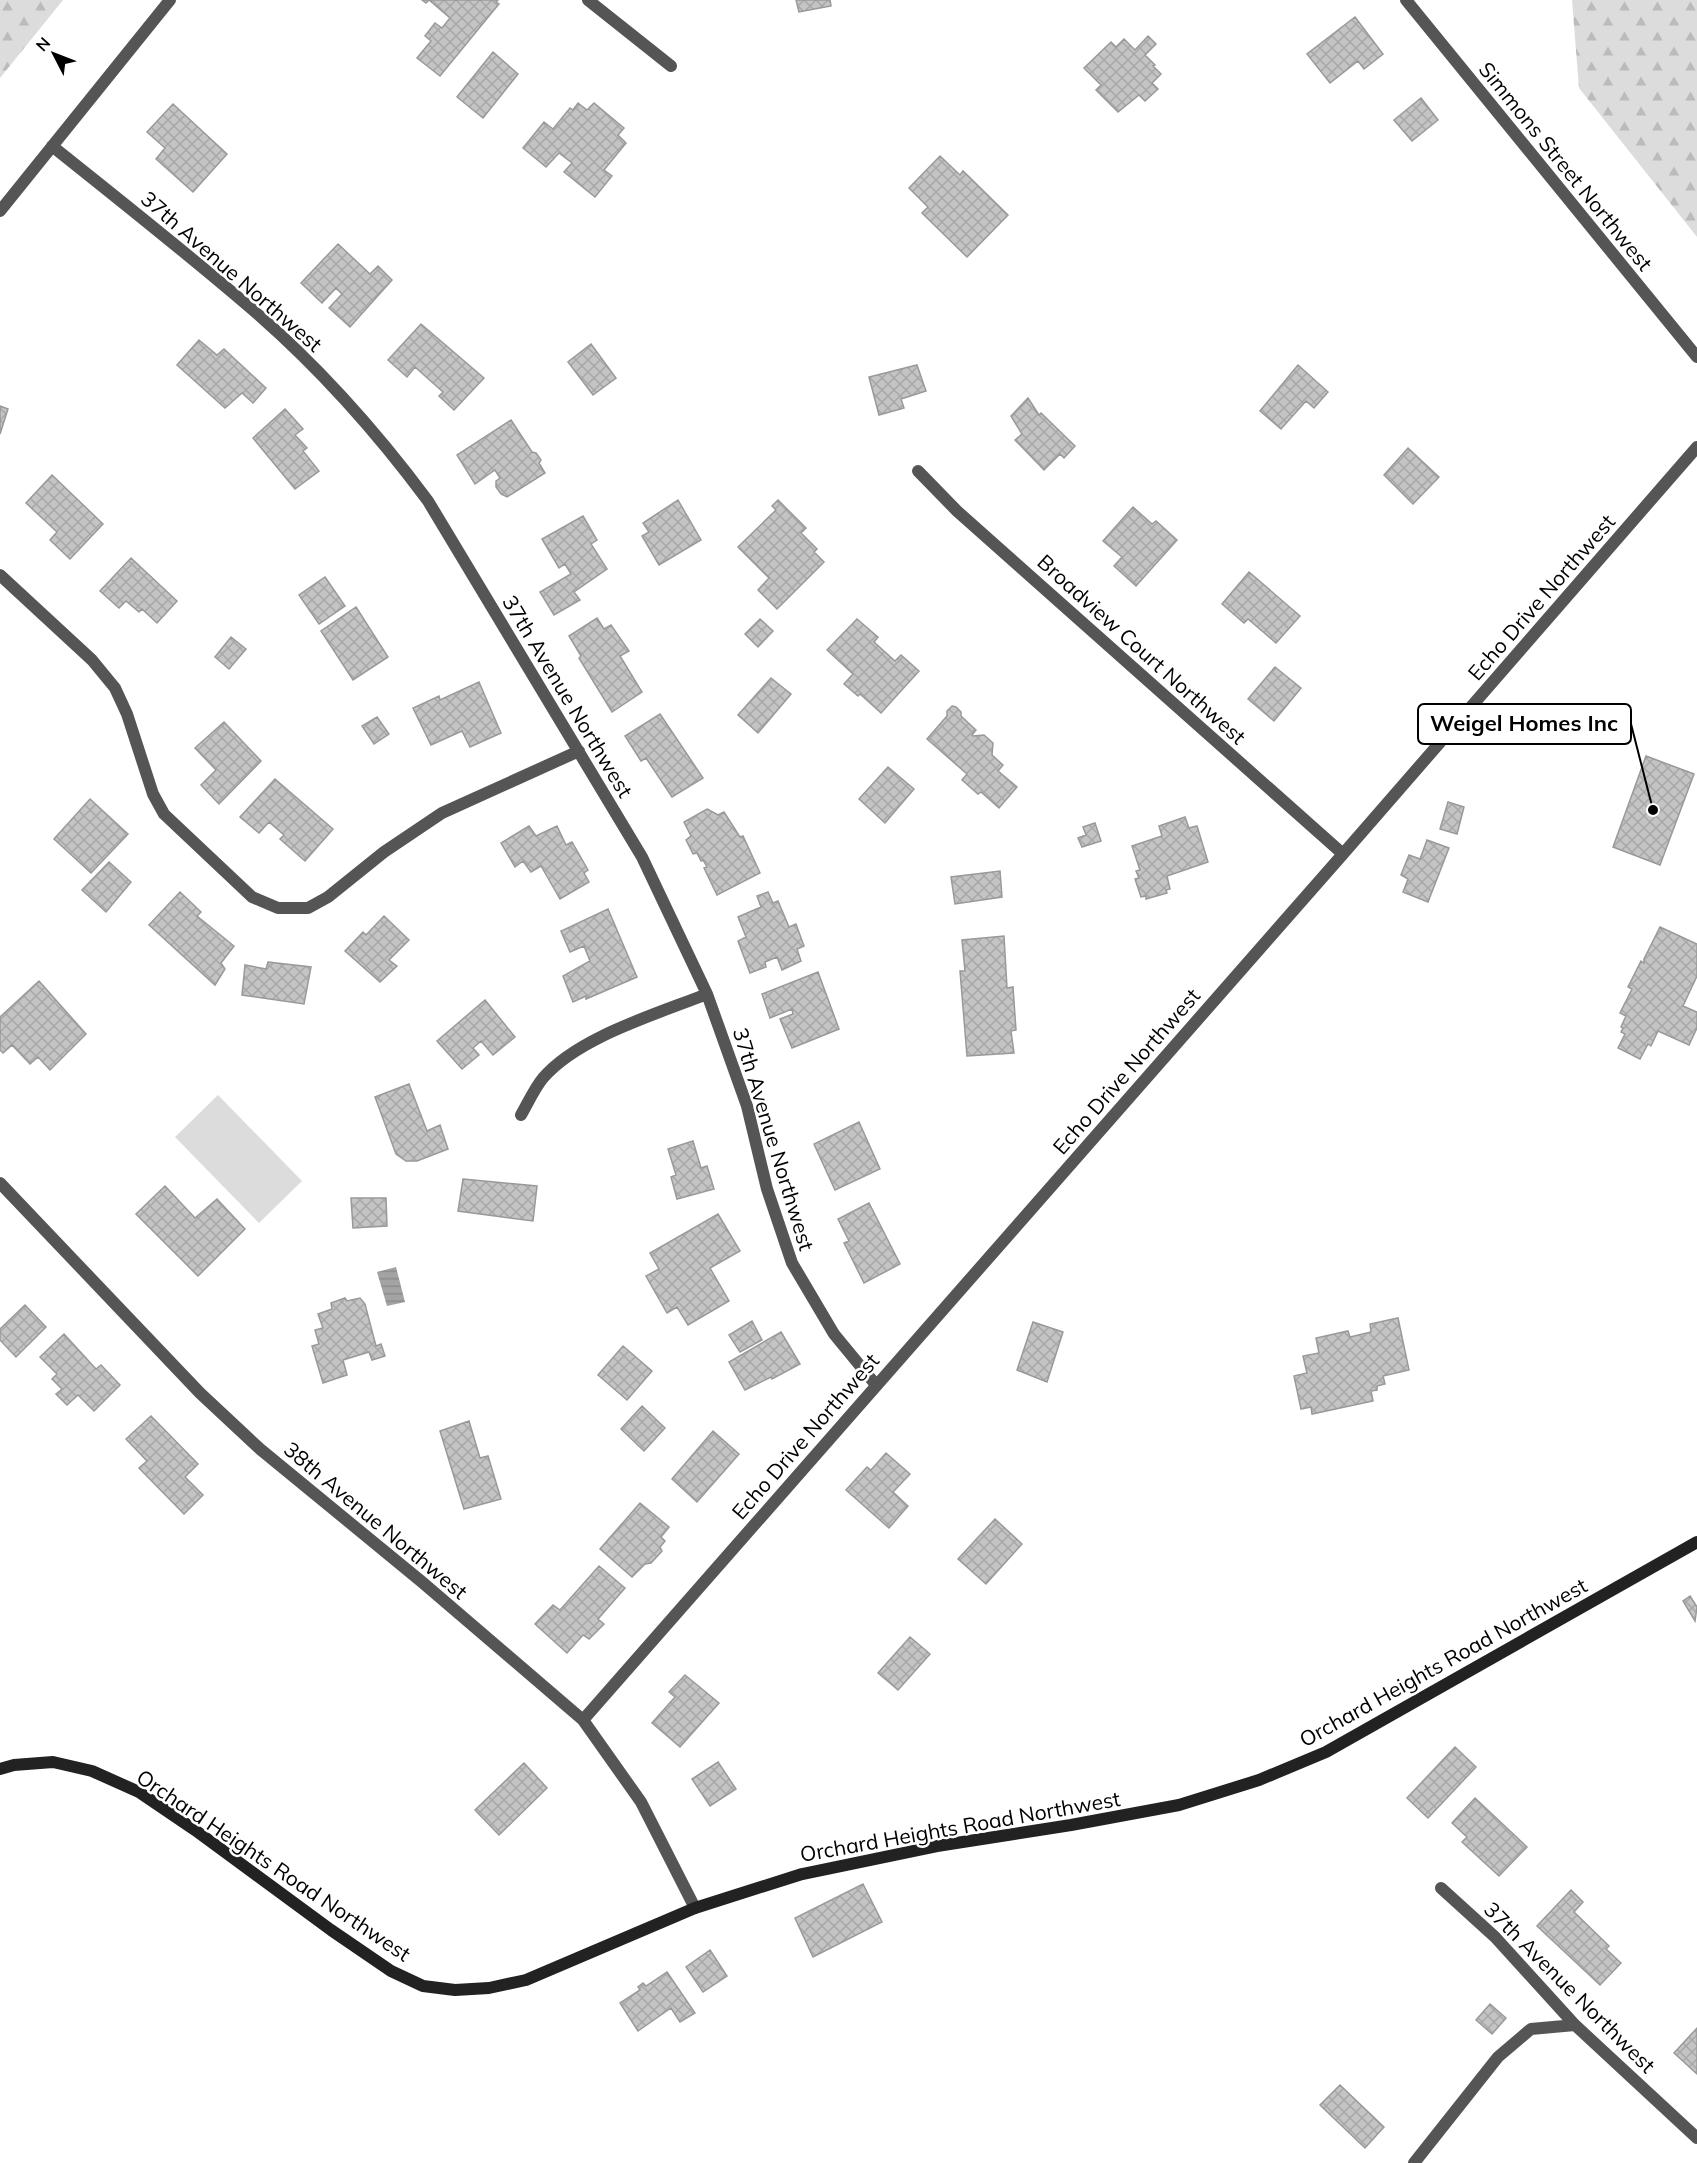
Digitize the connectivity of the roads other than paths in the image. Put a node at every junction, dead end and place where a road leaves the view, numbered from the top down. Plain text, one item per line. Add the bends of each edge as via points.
1 (170, 0) edge
2 (588, 0) edge
3 (1406, 0) edge
4 (670, 66) dead end
5 (52, 146) junction
6 (0, 211) edge
7 (1697, 357) edge
8 (1697, 447) edge
9 (918, 471) dead end
10 (0, 576) edge
11 (579, 751) junction
12 (1343, 854) junction
13 (706, 994) junction
14 (521, 1114) dead end
15 (0, 1184) edge
16 (876, 1385) junction
17 (1697, 1542) edge
18 (583, 1720) junction
19 (0, 1769) edge
20 (1441, 1888) dead end
21 (695, 1908) junction
22 (1575, 2025) junction
23 (1697, 2138) edge
24 (1414, 2163) edge

1 - 5 street
2 - 4 street
3 - 7 street, Simmons Street Northwest
5 - 6 street
5 - 11 street, 37th Avenue Northwest via 248,305 320,374 365,425 428,501
8 - 12 street, Echo Drive Northwest
9 - 12 street, Broadview Court Northwest via 957,511
10 - 11 street via 92,660 115,688 128,714 153,794 164,814 252,897 278,908 308,908 318,903 442,813
11 - 13 street, 37th Avenue Northwest via 642,857
12 - 16 street, Echo Drive Northwest
13 - 14 street via 618,1029 573,1053 542,1079
13 - 16 street, 37th Avenue Northwest via 747,1106 767,1189 792,1263 834,1334
15 - 18 street, 38th Avenue Northwest via 251,1441
16 - 18 street, Echo Drive Northwest
17 - 21 street, Orchard Heights Road Northwest via 1326,1752 1259,1780 1179,1805 938,1846 802,1874
18 - 21 street, 38th Avenue Northwest via 641,1802
19 - 21 street, Orchard Heights Road Northwest via 53,1762 92,1770 139,1792 391,1971 423,1986 455,1990 526,1980
20 - 22 street, 37th Avenue Northwest via 1495,1937
22 - 23 street, 37th Avenue Northwest
22 - 24 street via 1531,2029 1498,2057

